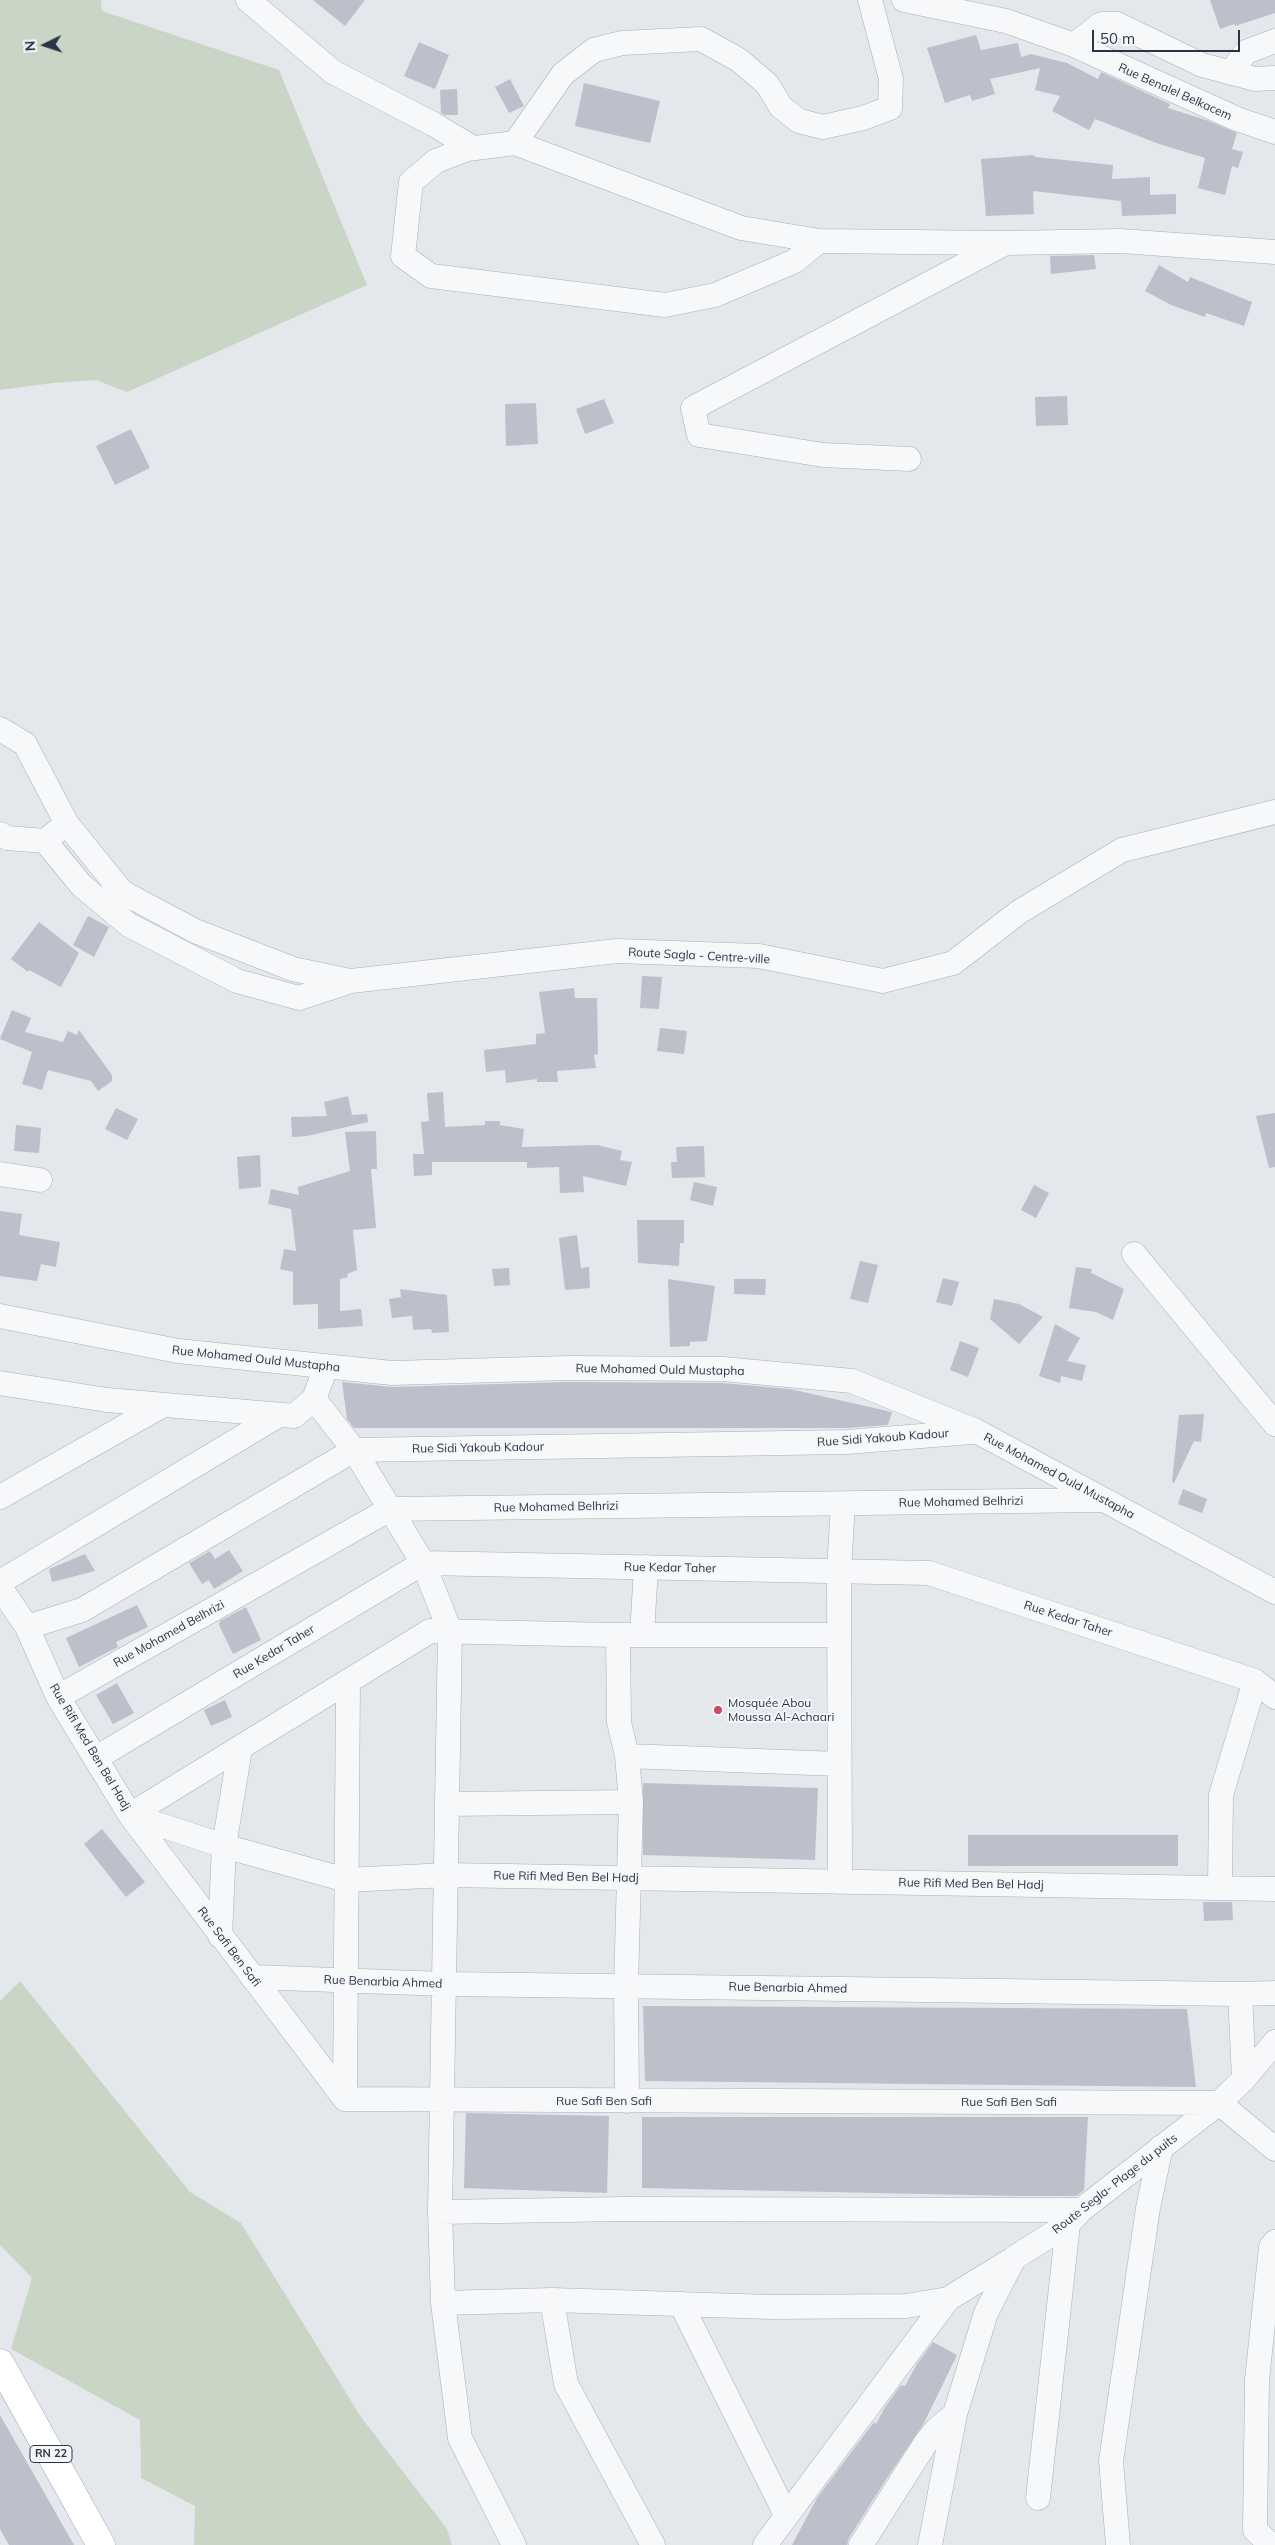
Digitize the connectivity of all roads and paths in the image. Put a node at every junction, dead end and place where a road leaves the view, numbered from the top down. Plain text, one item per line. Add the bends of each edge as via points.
1 (248, 0) edge
2 (870, 0) edge
3 (904, 0) edge
4 (1275, 42) edge
5 (1074, 45) junction
6 (1230, 72) junction
7 (1275, 78) edge
8 (1275, 132) edge
9 (515, 144) junction
10 (473, 148) junction
11 (819, 242) junction
12 (1006, 243) junction
13 (1275, 252) edge
14 (909, 459) dead end
15 (0, 729) edge
16 (1275, 812) edge
17 (67, 824) junction
18 (0, 834) edge
19 (45, 841) junction
20 (352, 981) junction
21 (0, 1174) edge
22 (40, 1180) dead end
23 (1134, 1254) dead end
24 (0, 1316) edge
25 (326, 1367) junction
26 (0, 1383) edge
27 (314, 1399) junction
28 (163, 1405) junction
29 (279, 1415) junction
30 (1275, 1424) edge
31 (976, 1431) junction
32 (354, 1450) junction
33 (0, 1497) edge
34 (1103, 1500) junction
35 (843, 1504) junction
36 (390, 1509) junction
37 (423, 1563) junction
38 (646, 1567) junction
39 (839, 1571) junction
40 (0, 1582) edge
41 (0, 1587) edge
42 (1275, 1592) edge
43 (27, 1627) junction
44 (450, 1631) junction
45 (618, 1635) junction
46 (642, 1635) junction
47 (839, 1635) junction
48 (348, 1681) junction
49 (1255, 1681) junction
50 (58, 1697) junction
51 (1275, 1697) edge
52 (240, 1749) junction
53 (627, 1756) junction
54 (96, 1758) junction
55 (839, 1764) junction
56 (631, 1802) junction
57 (447, 1804) junction
58 (130, 1815) junction
59 (224, 1846) junction
60 (446, 1875) junction
61 (629, 1877) junction
62 (346, 1880) junction
63 (840, 1882) junction
64 (1220, 1888) junction
65 (1275, 1889) edge
66 (220, 1936) junction
67 (252, 1977) junction
68 (346, 1980) junction
69 (445, 1984) junction
70 (626, 1986) junction
71 (1240, 1994) junction
72 (1275, 1994) edge
73 (1275, 2042) edge
74 (1244, 2079) junction
75 (345, 2099) junction
76 (443, 2099) junction
77 (627, 2101) junction
78 (1219, 2102) junction
79 (1161, 2148) junction
80 (1275, 2149) edge
81 (440, 2212) junction
82 (1074, 2217) junction
83 (1274, 2247) edge
84 (1014, 2258) junction
85 (948, 2299) junction
86 (552, 2300) junction
87 (443, 2303) junction
88 (681, 2304) junction
89 (0, 2363) edge
90 (1266, 2387) edge
91 (955, 2414) junction
92 (1038, 2498) dead end
93 (786, 2515) junction
94 (101, 2545) edge
95 (514, 2545) edge
96 (653, 2545) edge
97 (765, 2545) edge
98 (861, 2545) edge
99 (930, 2545) edge
100 (1118, 2545) edge
101 (1271, 2545) edge

1 - 10 street via 333,72
2 - 9 street via 891,79 890,108 823,127 799,121 781,107 767,84 739,60 701,39 622,43 594,50 563,74
3 - 5 street, Rue Benalel Belkacem via 1006,21
4 - 6 street via 1246,52
5 - 6 street via 1102,24 1116,24 1202,65
5 - 8 street, Rue Benalel Belkacem via 1237,119
6 - 7 street via 1255,78
9 - 10 street
9 - 11 street via 741,228
10 - 11 street via 436,161 411,182 403,256 432,276 665,305 715,295 795,261
11 - 12 street
12 - 13 street via 1121,241
12 - 14 street via 693,408 699,434 823,456
15 - 17 street, Route Sagla - Centre-ville via 25,744
16 - 20 street, Route Sagla - Centre-ville via 1122,850 1019,912 953,963 883,982 759,956 617,951
17 - 19 street
17 - 20 street, Route Sagla - Centre-ville via 122,892 195,931 294,969
18 - 19 street via 7,838
19 - 20 street, Route Sagla - Centre-ville via 81,885 129,925 237,981 299,998
21 - 22 street
23 - 30 street
24 - 25 street, Rue Mohamed Ould Mustapha via 178,1351
25 - 27 street
25 - 31 street, Rue Mohamed Ould Mustapha via 392,1373 568,1368 723,1369 852,1381
26 - 28 street via 107,1400
27 - 29 street via 294,1416
27 - 32 street
28 - 29 street
28 - 33 street
29 - 40 street
31 - 32 street, Rue Sidi Yakoub Kadour via 847,1442
31 - 34 street, Rue Mohamed Ould Mustapha
32 - 36 street
32 - 43 street, Rue Sidi Yakoub Kadour via 82,1610
34 - 35 street, Rue Mohamed Belhrizi
34 - 42 street, Rue Mohamed Ould Mustapha
35 - 36 street, Rue Mohamed Belhrizi
35 - 39 street
36 - 37 street
36 - 50 street, Rue Mohamed Belhrizi
37 - 38 street, Rue Kedar Taher
37 - 44 street
37 - 54 street, Rue Kedar Taher
38 - 39 street, Rue Kedar Taher
38 - 46 street
39 - 47 street
39 - 49 street, Rue Kedar Taher via 929,1573
41 - 43 street, Rue Rifi Med Ben Bel Hadj
43 - 50 street, Rue Rifi Med Ben Bel Hadj
44 - 45 street
44 - 48 street via 430,1631
44 - 57 street
45 - 46 street
45 - 53 street via 619,1722
46 - 47 street
47 - 55 street
48 - 52 street
48 - 62 street
49 - 51 street, Rue Kedar Taher
49 - 64 street via 1221,1795
50 - 54 street, Rue Rifi Med Ben Bel Hadj
52 - 58 street
52 - 59 street
53 - 55 street
53 - 56 street
54 - 58 street, Rue Rifi Med Ben Bel Hadj
55 - 63 street
56 - 57 street
56 - 61 street
57 - 60 street
58 - 59 street, Rue Rifi Med Ben Bel Hadj
58 - 66 street, Rue Safi Ben Safi
59 - 62 street, Rue Rifi Med Ben Bel Hadj
59 - 66 street
60 - 61 street, Rue Rifi Med Ben Bel Hadj
60 - 62 street, Rue Rifi Med Ben Bel Hadj
60 - 69 street
61 - 63 street, Rue Rifi Med Ben Bel Hadj
61 - 70 street
62 - 68 street
63 - 64 street, Rue Rifi Med Ben Bel Hadj
64 - 65 street, Rue Rifi Med Ben Bel Hadj
66 - 67 street, Rue Safi Ben Safi
67 - 68 street, Rue Benarbia Ahmed
67 - 75 street, Rue Safi Ben Safi
68 - 69 street, Rue Benarbia Ahmed
68 - 75 street
69 - 70 street, Rue Benarbia Ahmed
69 - 76 street
70 - 71 street, Rue Benarbia Ahmed
70 - 77 street
71 - 72 street, Rue Benarbia Ahmed
71 - 74 street
73 - 74 street, Route Segla- Plage du puits
74 - 78 street, Route Segla- Plage du puits
75 - 76 street, Rue Safi Ben Safi
76 - 77 street, Rue Safi Ben Safi
76 - 81 street
77 - 78 street, Rue Safi Ben Safi
78 - 79 street, Route Segla- Plage du puits
78 - 80 street
79 - 82 street, Route Segla- Plage du puits
79 - 100 street via 1148,2208 1111,2461
81 - 82 street via 624,2209
81 - 87 street
82 - 84 street, Route Segla- Plage du puits
82 - 92 street
83 - 90 street
84 - 85 street, Route Segla- Plage du puits
84 - 91 street via 986,2313
85 - 88 street via 906,2306
85 - 93 street
86 - 87 street
86 - 88 street
86 - 96 street via 566,2384
87 - 95 street via 460,2438
88 - 93 street
89 - 94 main road, RN 22
90 - 101 street via 1255,2530
91 - 98 street via 925,2444
91 - 99 street
93 - 97 street

